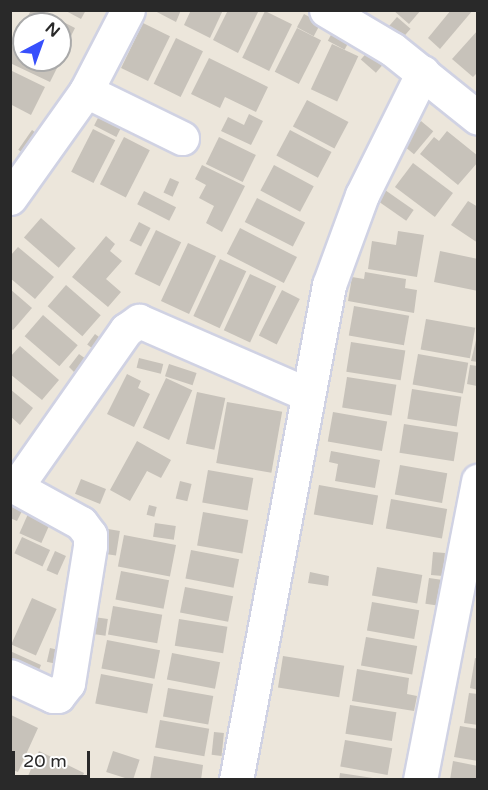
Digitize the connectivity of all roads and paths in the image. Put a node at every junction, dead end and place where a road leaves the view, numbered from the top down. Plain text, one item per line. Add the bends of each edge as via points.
1 (128, 10) edge
2 (326, 10) edge
3 (423, 72) junction
4 (86, 91) junction
5 (477, 118) edge
6 (182, 138) dead end
7 (10, 198) edge
8 (307, 394) junction
9 (477, 481) edge
10 (13, 486) edge
11 (10, 676) edge
12 (236, 780) edge
13 (420, 780) edge

1 - 4 street
2 - 3 street
3 - 5 street
3 - 8 street via 345,237 329,285
4 - 6 street
4 - 7 street
8 - 10 street via 140,321 126,330
8 - 12 street
9 - 13 street
10 - 11 street via 81,524 90,535 90,546 68,683 58,696 53,696

